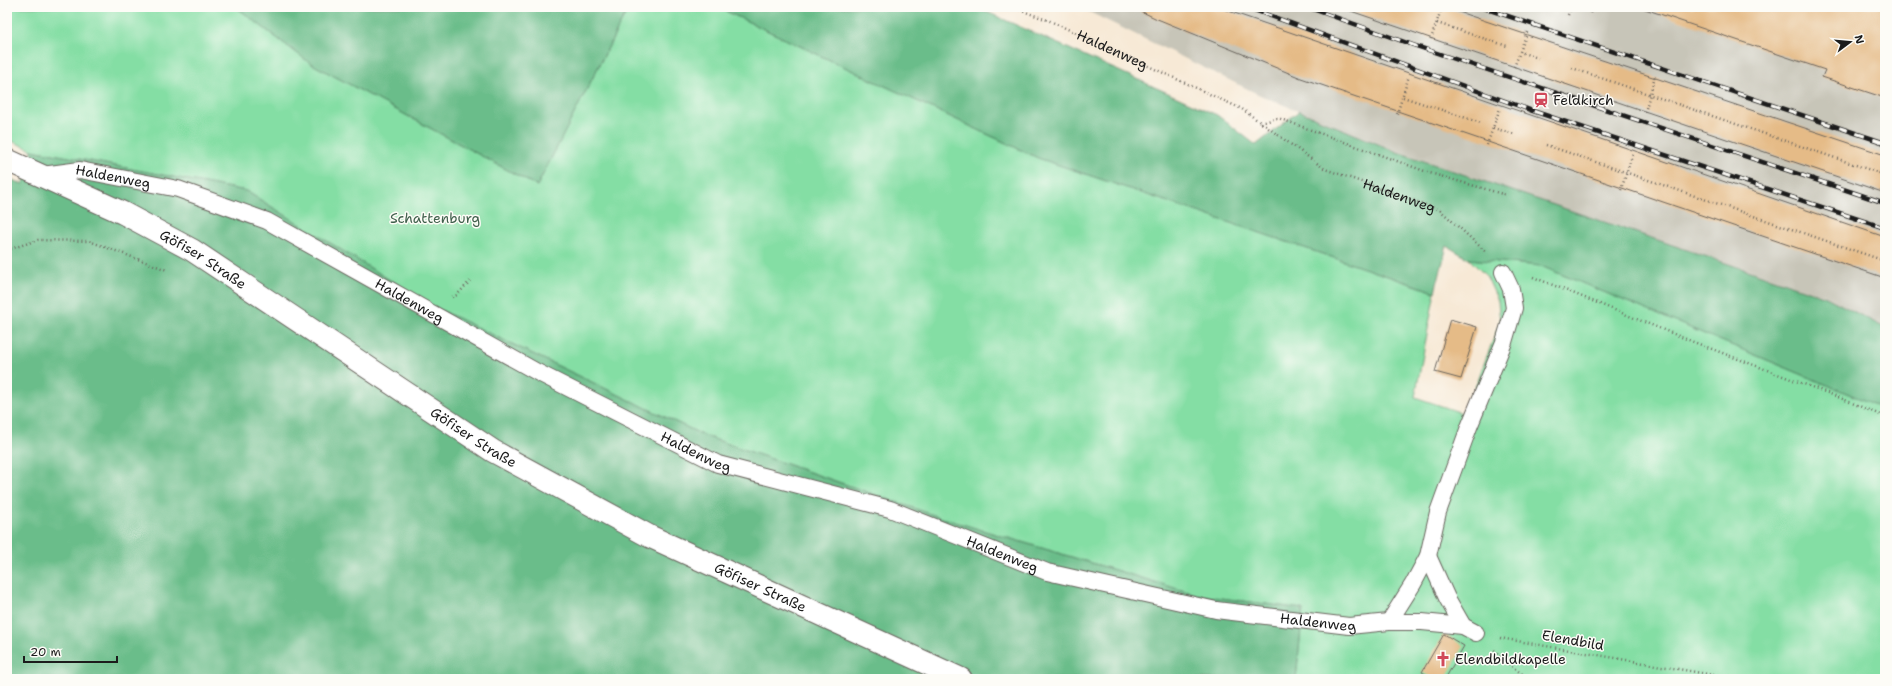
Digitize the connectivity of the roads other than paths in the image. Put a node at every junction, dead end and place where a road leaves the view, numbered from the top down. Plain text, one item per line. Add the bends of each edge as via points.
1 (7, 160) edge
2 (42, 175) junction
3 (1503, 272) road end
4 (1428, 556) junction
5 (1389, 622) junction
6 (961, 679) edge

1 - 2 main road, Göfiser Straße
2 - 5 lane, Haldenweg via 80,170 178,189 267,221 537,372 718,464 890,509 1047,572 1216,610 1349,626
2 - 6 main road, Göfiser Straße via 123,213 192,250 493,451 649,536
3 - 4 lane via 1511,288 1514,308 1504,342 1468,427 1438,512
4 - 5 lane
4 - 5 lane, Haldenweg via 1447,598 1470,630 1422,622

